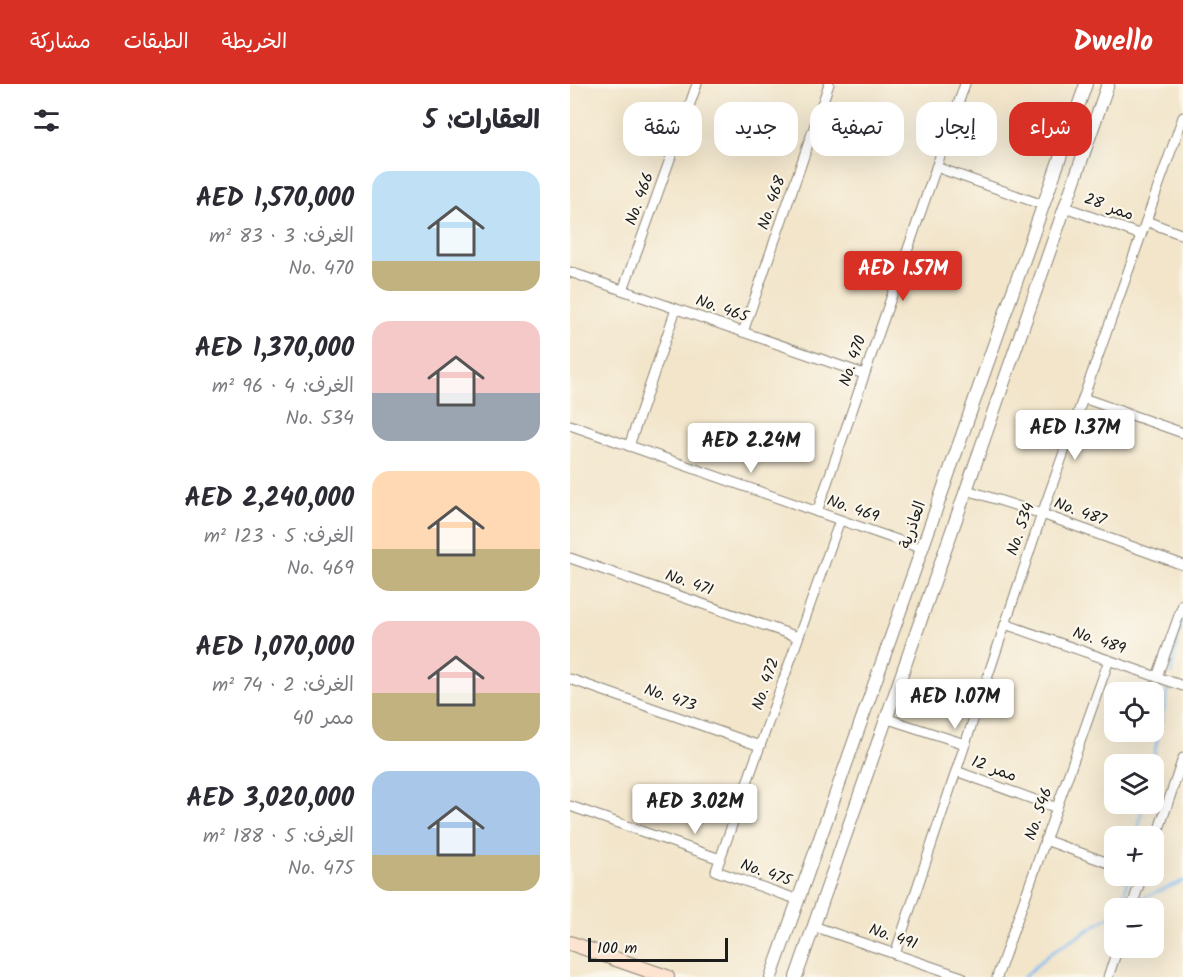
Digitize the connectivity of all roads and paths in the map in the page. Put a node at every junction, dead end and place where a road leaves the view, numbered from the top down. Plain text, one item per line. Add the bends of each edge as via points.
1 (698, 84) edge
2 (829, 84) edge
3 (965, 84) edge
4 (1085, 85) edge
5 (1106, 89) edge
6 (1183, 117) edge
7 (936, 167) junction
8 (1043, 205) junction
9 (1065, 207) junction
10 (1146, 221) junction
11 (1141, 235) junction
12 (1183, 235) edge
13 (570, 272) edge
14 (623, 290) junction
15 (676, 309) junction
16 (743, 332) junction
17 (864, 374) junction
18 (1083, 398) junction
19 (570, 425) edge
20 (1183, 433) edge
21 (629, 446) junction
22 (967, 490) junction
23 (817, 512) junction
24 (1042, 514) junction
25 (840, 520) junction
26 (923, 548) junction
27 (944, 553) junction
28 (570, 558) edge
29 (1183, 565) edge
30 (1183, 604) edge
31 (1005, 624) junction
32 (798, 637) junction
33 (1109, 660) junction
34 (1157, 677) junction
35 (570, 679) edge
36 (1183, 686) edge
37 (888, 719) junction
38 (965, 744) junction
39 (760, 746) junction
40 (1183, 758) edge
41 (956, 771) junction
42 (570, 806) edge
43 (1057, 808) junction
44 (1160, 826) edge
45 (1046, 840) junction
46 (720, 859) junction
47 (1104, 861) edge
48 (799, 900) junction
49 (813, 926) junction
50 (570, 943) edge
51 (895, 954) junction
52 (1115, 958) edge
53 (777, 964) junction
54 (796, 976) edge
55 (666, 977) edge
56 (771, 977) edge
57 (780, 977) edge
58 (962, 977) edge
59 (997, 977) edge
60 (1108, 977) edge

1 - 14 street, No. 466
2 - 16 street, No. 468
3 - 7 street, No. 470
4 - 5 street
4 - 8 street, العاذرية
5 - 9 street
6 - 10 street, No. 534
7 - 8 street
7 - 17 street, No. 470
8 - 26 street, العاذرية
9 - 11 street, ممر 28
9 - 22 street
10 - 11 street, No. 534
10 - 12 street
11 - 18 street, No. 534
13 - 14 street, No. 465
14 - 15 street, No. 465
15 - 16 street, No. 465
15 - 21 street
16 - 17 street, No. 465
17 - 23 street, No. 470
18 - 20 street
18 - 24 street, No. 534
19 - 21 street, No. 469
21 - 23 street, No. 469
22 - 24 street, No. 487
22 - 27 street
23 - 25 street, No. 469
24 - 29 street, No. 487
24 - 31 street, No. 534
25 - 26 street, No. 469
25 - 32 street, No. 472
26 - 27 street
26 - 48 street, العاذرية
27 - 37 street
28 - 32 street, No. 471
30 - 34 street
31 - 33 street, No. 489
31 - 38 street, No. 534
32 - 39 street, No. 472
33 - 34 street, No. 489
33 - 43 street, No. 546
34 - 36 street, No. 489
35 - 39 street, No. 473
37 - 38 street
37 - 49 street
38 - 41 street, No. 534
39 - 46 street, No. 472
40 - 44 street
41 - 43 street, ممر 12
41 - 51 street, No. 534
42 - 46 street, No. 475
43 - 45 street, No. 546
45 - 47 street
45 - 59 street, No. 546
46 - 48 street, No. 475 via 716,871
48 - 53 street, العاذرية
49 - 51 street, No. 491
49 - 54 street
50 - 55 main road
51 - 58 street, No. 491
52 - 60 street
53 - 56 street, العاذرية
53 - 57 street

